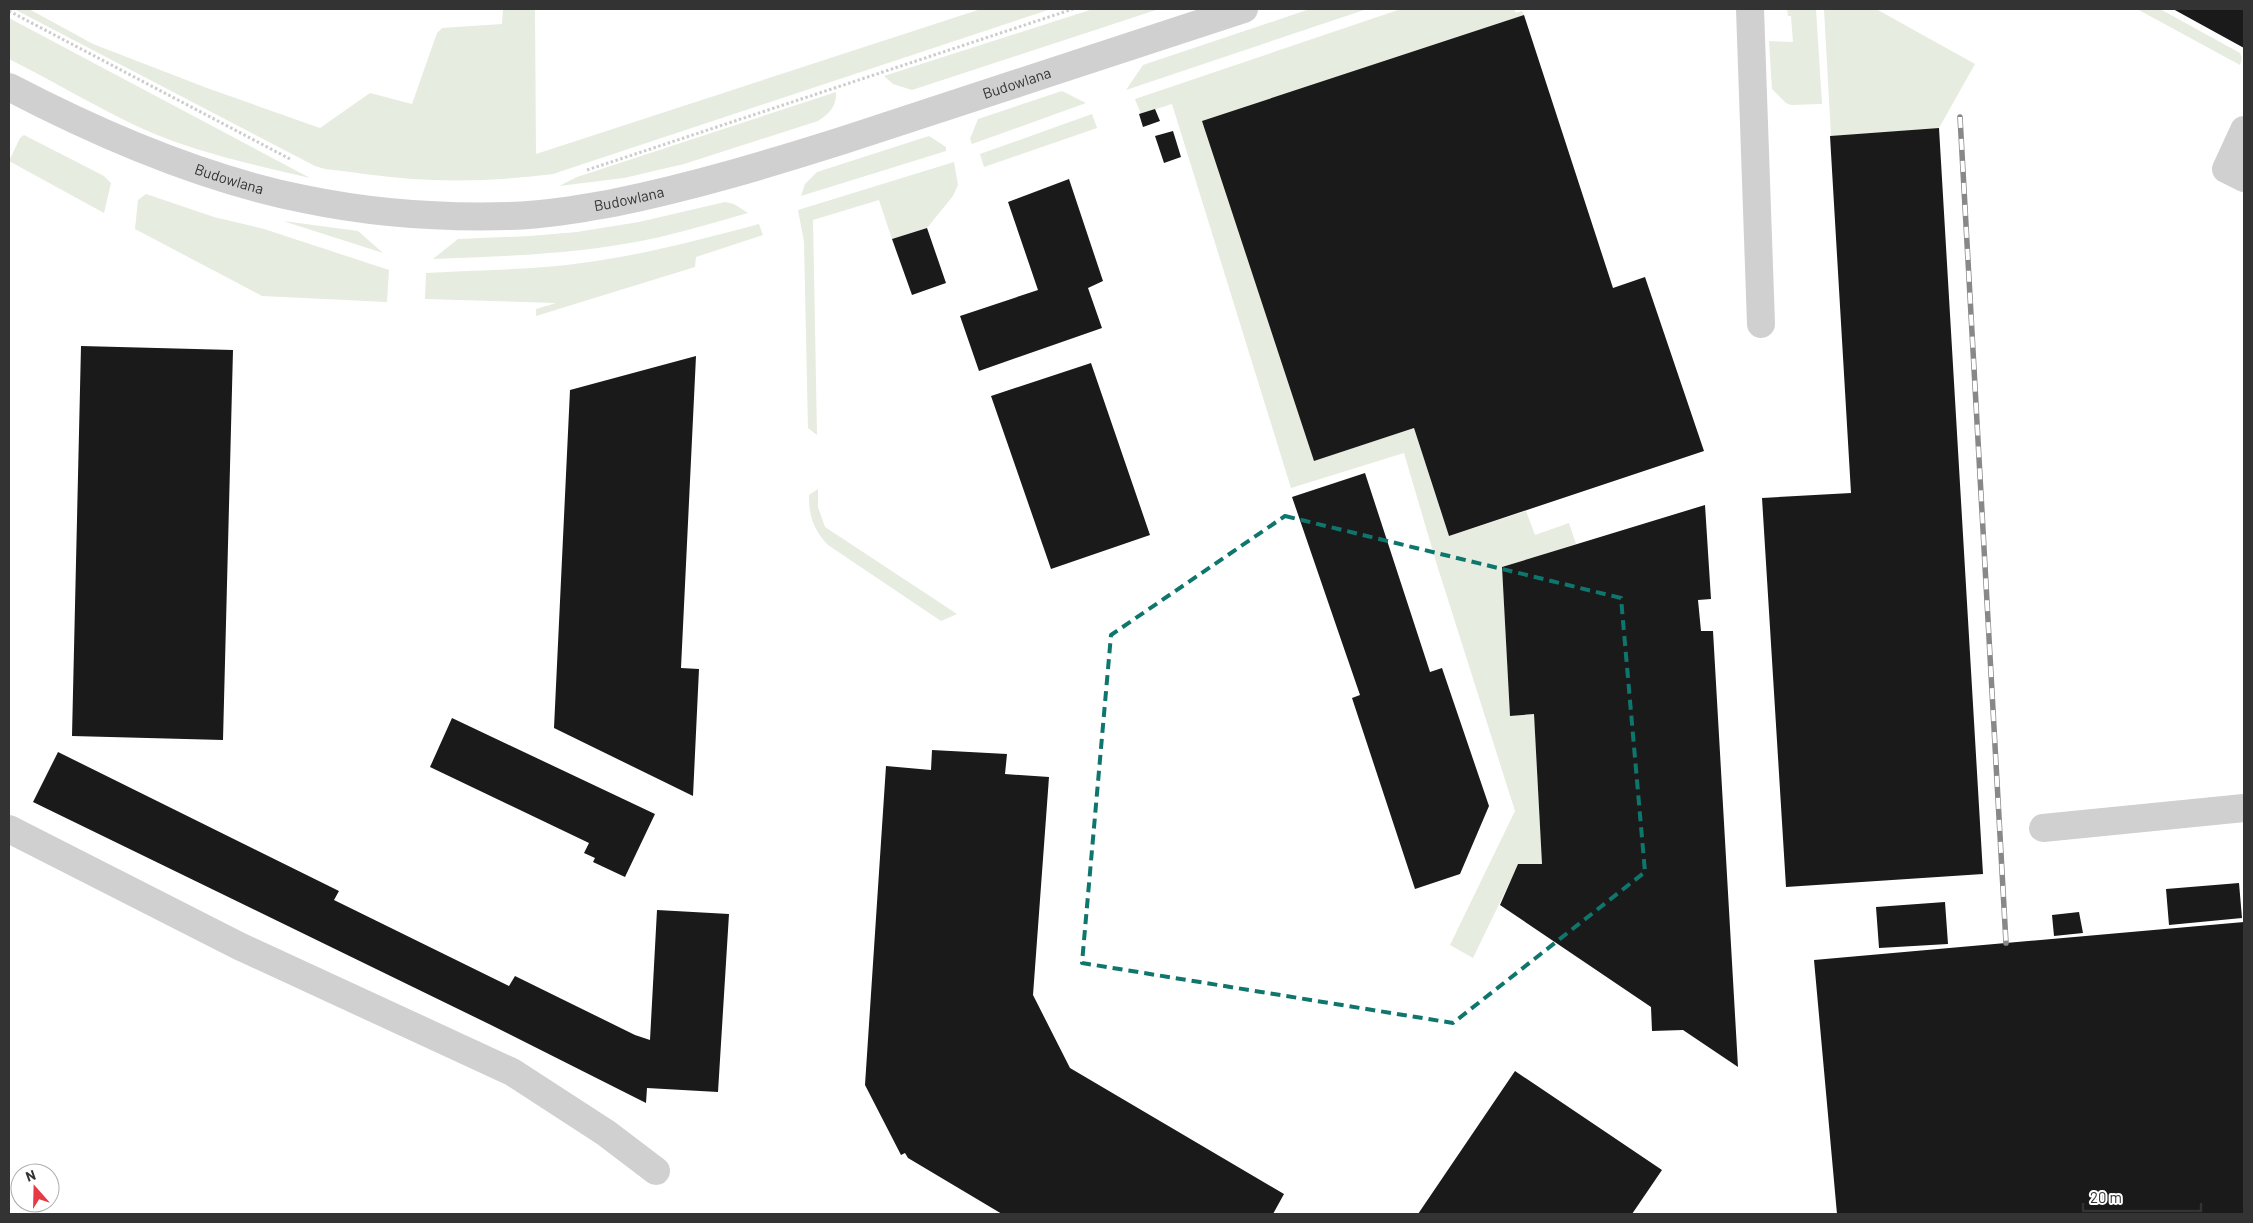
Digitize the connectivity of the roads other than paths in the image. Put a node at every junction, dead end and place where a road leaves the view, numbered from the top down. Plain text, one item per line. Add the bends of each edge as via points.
1 (1244, 9) edge
2 (1750, 9) edge
3 (9, 86) edge
4 (2244, 130) edge
5 (2244, 178) edge
6 (1761, 324) dead end
7 (2244, 808) edge
8 (2043, 828) dead end
9 (9, 829) edge
10 (656, 1171) dead end

1 - 3 street, Budowlana via 734,175 586,208 513,216 374,210 304,199 220,176 127,143
2 - 6 street
4 - 5 street via 2226,169
7 - 8 street
9 - 10 street via 239,946 512,1072 606,1133

